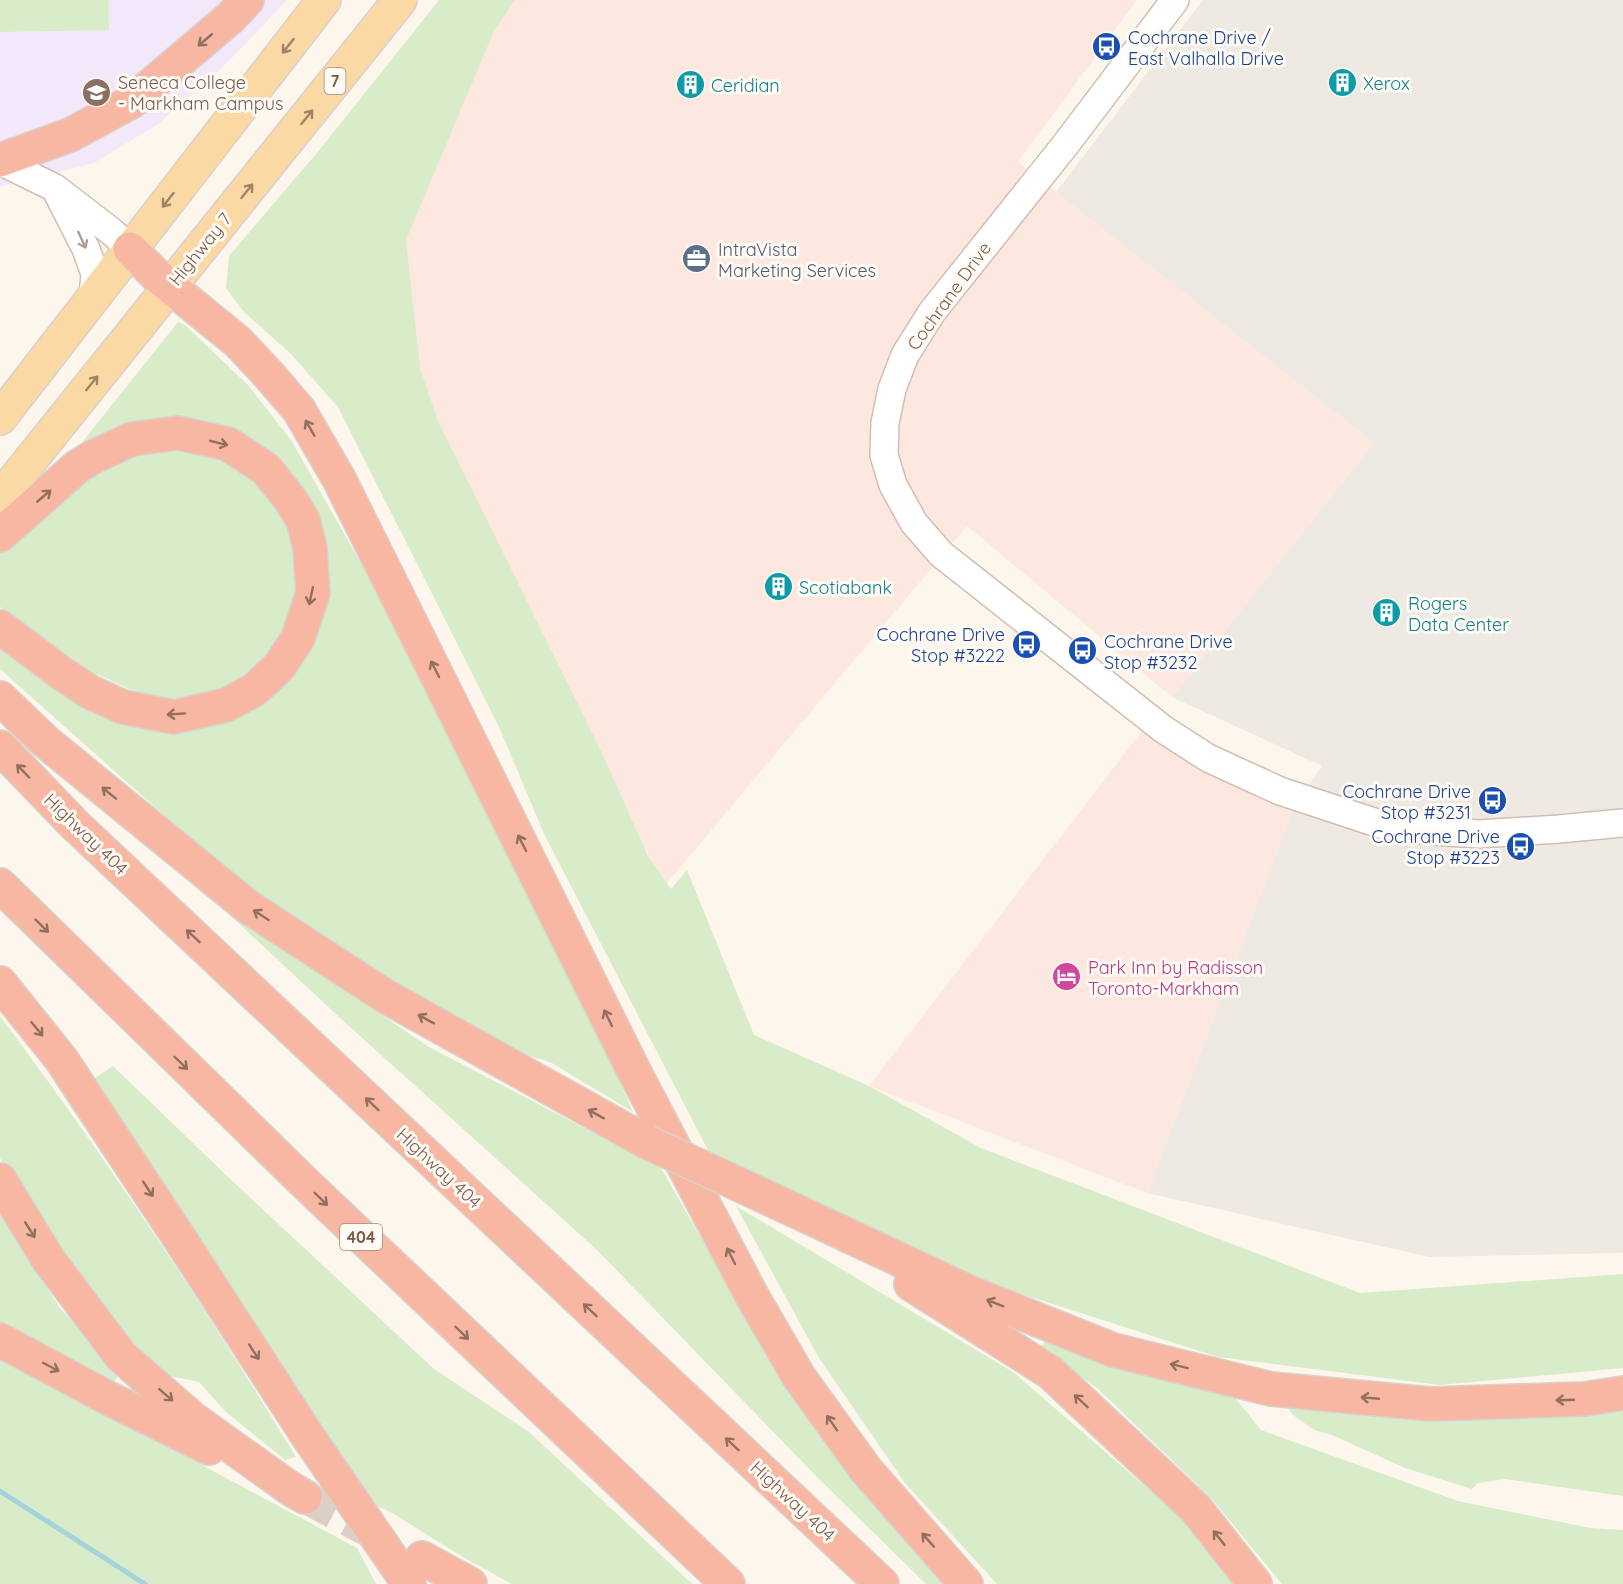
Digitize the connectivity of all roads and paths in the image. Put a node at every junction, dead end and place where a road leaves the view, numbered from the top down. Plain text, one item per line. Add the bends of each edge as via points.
1 (247, 0) edge
2 (324, 0) edge
3 (400, 0) edge
4 (1175, 0) edge
5 (0, 160) edge
6 (55, 188) junction
7 (130, 249) junction
8 (170, 286) junction
9 (93, 296) junction
10 (0, 418) edge
11 (0, 498) edge
12 (0, 535) edge
13 (0, 627) edge
14 (0, 698) edge
15 (0, 747) edge
16 (1623, 823) edge
17 (0, 885) edge
18 (0, 983) edge
19 (0, 1180) edge
20 (738, 1184) junction
21 (0, 1340) edge
22 (1623, 1393) edge
23 (307, 1435) junction
24 (415, 1571) edge
25 (392, 1584) edge
26 (470, 1584) edge
27 (728, 1584) edge
28 (882, 1584) edge
29 (966, 1584) edge
30 (1255, 1584) edge

1 -> 5 highway via 130,102 70,135
2 -> 7 main road
8 -> 3 main road, Highway 7 / 7
4 - 16 street, Cochrane Drive via 932,312 905,355 885,423 884,456 893,485 914,523 941,554 1163,729 1218,763 1281,791 1383,825 1479,834
5 - 6 street
6 - 7 street
6 -> 9 street via 95,274
7 - 8 highway
7 - 9 main road
11 -> 8 main road, Highway 7 / 7
29 -> 8 highway via 866,1470 799,1377 752,1296 634,1071 339,478 299,410 238,342
9 - 10 main road
12 -> 13 highway via 93,457 132,439 178,434 228,444 266,469 303,520 310,548 313,593 298,638 279,667 254,690 226,705 174,717 123,707 90,692
20 -> 14 highway, bridge via 647,1142 385,996 247,906 46,742
28 -> 15 highway, Highway 404 via 75,825
17 -> 27 highway, 404 via 315,1194
18 -> 23 highway via 67,1068
19 - 21 highway via 48,1259 122,1356 194,1419 298,1493
22 -> 20 highway via 1584,1399 1430,1404 1271,1389 1113,1350 971,1293
30 -> 20 highway via 1196,1509 1051,1373 898,1277
23 - 24 highway
23 - 25 highway
24 - 26 highway

